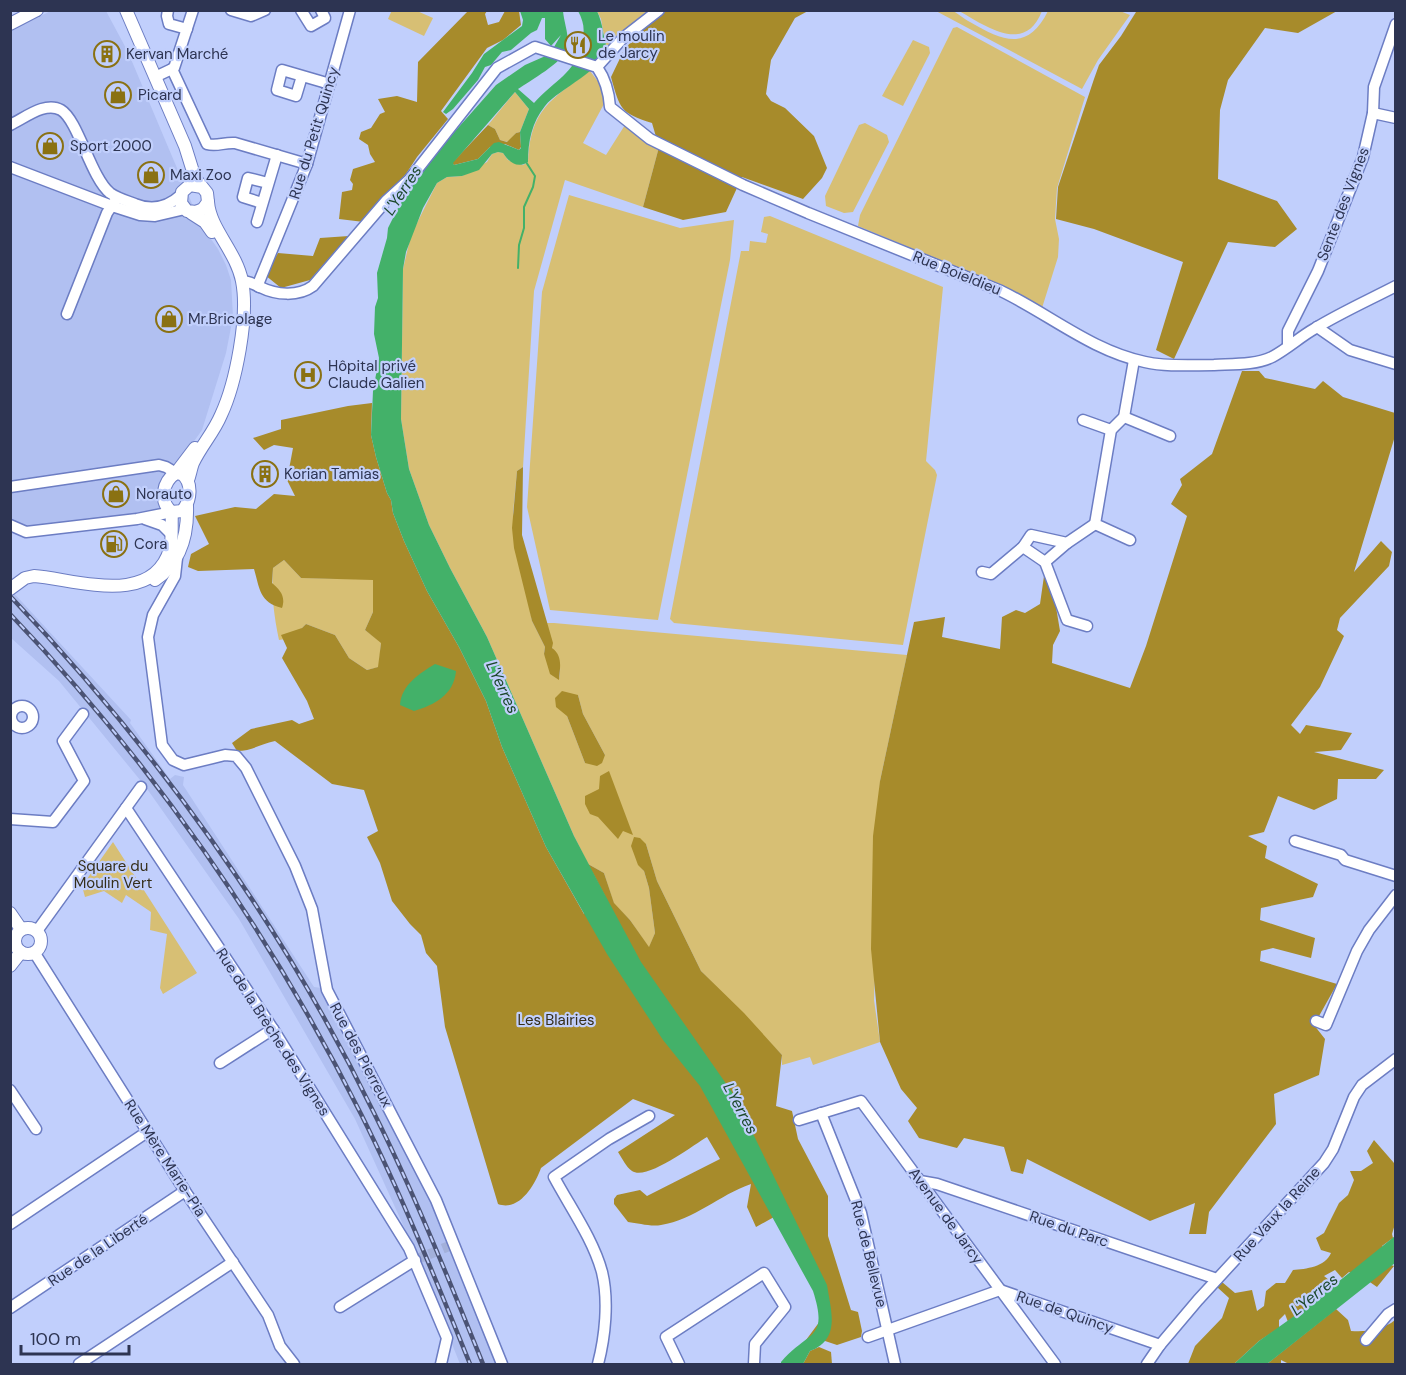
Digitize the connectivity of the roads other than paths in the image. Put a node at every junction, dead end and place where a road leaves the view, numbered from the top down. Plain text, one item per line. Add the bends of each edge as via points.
1 (37, 10) edge
2 (117, 10) edge
3 (126, 10) edge
4 (168, 10) edge
5 (193, 10) edge
6 (231, 10) edge
7 (265, 10) edge
8 (301, 10) edge
9 (321, 10) edge
10 (350, 10) edge
11 (659, 10) edge
12 (10, 24) edge
13 (1395, 24) edge
14 (187, 29) junction
15 (597, 67) junction
16 (172, 69) junction
17 (302, 76) dead end
18 (155, 77) junction
19 (330, 84) junction
20 (1373, 113) junction
21 (1395, 118) edge
22 (10, 124) edge
23 (276, 155) junction
24 (307, 164) junction
25 (10, 167) edge
26 (97, 176) junction
27 (268, 183) junction
28 (202, 187) junction
29 (184, 191) junction
30 (83, 196) junction
31 (115, 202) junction
32 (208, 202) junction
33 (262, 203) junction
34 (188, 211) junction
35 (257, 222) dead end
36 (242, 280) junction
37 (1395, 286) edge
38 (259, 287) junction
39 (244, 294) junction
40 (67, 314) dead end
41 (1317, 327) junction
42 (1288, 346) junction
43 (1134, 360) junction
44 (1395, 364) edge
45 (1124, 417) junction
46 (1083, 420) dead end
47 (1111, 430) junction
48 (1170, 436) dead end
49 (176, 473) junction
50 (188, 480) junction
51 (10, 487) edge
52 (187, 506) junction
53 (172, 512) junction
54 (138, 518) junction
55 (1095, 524) junction
56 (10, 525) edge
57 (171, 534) junction
58 (1130, 540) dead end
59 (1067, 543) junction
60 (1023, 547) junction
61 (177, 558) junction
62 (1045, 562) junction
63 (982, 572) dead end
64 (155, 580) junction
65 (96, 585) junction
66 (14, 586) edge
67 (166, 590) junction
68 (1088, 626) dead end
69 (83, 714) dead end
70 (141, 787) dead end
71 (126, 808) junction
72 (10, 819) edge
73 (1294, 841) dead end
74 (1395, 876) edge
75 (1395, 895) edge
76 (10, 913) edge
77 (21, 929) junction
78 (37, 931) junction
79 (21, 952) junction
80 (34, 952) junction
81 (10, 966) edge
82 (1321, 1023) dead end
83 (273, 1029) junction
84 (1395, 1059) edge
85 (220, 1063) dead end
86 (10, 1090) edge
87 (821, 1113) junction
88 (649, 1116) dead end
89 (799, 1120) dead end
90 (36, 1129) dead end
91 (147, 1132) junction
92 (920, 1181) junction
93 (185, 1191) junction
94 (10, 1224) edge
95 (415, 1260) junction
96 (233, 1262) junction
97 (1217, 1279) junction
98 (999, 1290) junction
99 (340, 1306) dead end
100 (10, 1308) edge
101 (1395, 1309) edge
102 (887, 1331) junction
103 (868, 1337) dead end
104 (1366, 1340) dead end
105 (1160, 1345) junction
106 (1051, 1364) edge
107 (79, 1365) edge
108 (294, 1365) edge
109 (441, 1365) edge
110 (502, 1365) edge
111 (598, 1365) edge
112 (678, 1365) edge
113 (754, 1365) edge
114 (895, 1365) edge
115 (1147, 1365) edge

1 - 12 main road
2 - 29 main road via 179,148 185,169
3 - 18 main road
4 - 14 street via 169,24
5 - 14 street
6 - 7 street via 251,16
8 - 9 street via 310,26 325,18
10 - 19 street, Rue du Petit Quincy
11 - 15 street via 623,38
13 - 20 street, Sente des Vignes via 1374,87
14 - 16 street
15 - 38 street via 535,47 497,68 409,180 313,286 299,294
15 - 43 street, Rue Boieldieu via 609,92 610,107 650,139 776,200 1001,291 1108,350
16 - 18 street
16 - 23 street via 207,144 235,143
17 - 19 street
18 - 28 main road
19 - 24 street, Rue du Petit Quincy
20 - 21 street
20 - 42 street, Sente des Vignes via 1363,157 1318,271 1288,331
22 - 26 street via 45,108 61,110
23 - 24 street
23 - 27 street
24 - 38 street, Rue du Petit Quincy
25 - 30 street
26 - 30 street via 96,191
26 - 31 street
27 - 33 street
27 - 33 street via 248,178 243,197
28 - 29 main road via 193,185
28 - 32 main road
29 - 31 street via 172,202 152,208
29 - 34 main road via 181,202
30 - 31 street
31 - 34 street via 149,216
31 - 40 street via 107,213
32 - 34 main road via 203,209
32 - 36 main road via 211,218 231,250
33 - 35 street
34 - 49 main road via 205,222 230,261 237,290 237,314 219,404 205,433
36 - 38 street
36 - 39 main road
37 - 41 street, Rue Boieldieu
38 - 39 street
39 - 50 main road via 230,390
41 - 42 street, Rue Boieldieu
41 - 44 street via 1350,350
42 - 43 street, Rue Boieldieu via 1273,357 1245,363 1159,364
43 - 45 street
45 - 47 street
45 - 48 street
46 - 47 street
47 - 55 street
49 - 50 main road
49 - 51 street via 159,465
49 - 53 main road via 168,480 164,494
50 - 52 main road
52 - 53 main road
52 - 61 main road
53 - 54 street
53 - 57 main road
54 - 56 street via 26,531
54 - 57 street via 162,525
55 - 58 street
55 - 59 street
57 - 65 main road via 168,554 150,576 122,586
59 - 60 street via 1031,535
59 - 62 street
60 - 62 street
60 - 63 street via 991,574
61 - 64 main road
61 - 67 street via 175,576
62 - 68 street via 1067,620
64 - 65 main road via 122,589
64 - 67 street via 165,580
65 - 66 main road via 34,576
67 - 110 street, Rue des Pierreux via 153,615 148,637 162,745 173,760 184,765 225,755 236,756 246,768 312,909 327,990 436,1200
69 - 72 street via 63,741 84,781 53,822
70 - 71 street
71 - 78 street
71 - 83 street, Rue de la Brèche des Vignes
73 - 74 street
75 - 82 street via 1369,930
76 - 77 main road
77 - 78 main road via 30,927
77 - 79 main road via 14,942
78 - 80 main road via 41,943
79 - 80 main road
79 - 81 main road
80 - 91 street, Rue Mère Marie-Pia
83 - 85 street
83 - 95 street, Rue de la Brèche des Vignes
84 - 97 street, Rue Vaux la Reine via 1362,1085 1324,1163
86 - 90 street
87 - 89 street
87 - 92 street, Avenue de Jarcy via 861,1101
87 - 102 street, Rue de Bellevue via 861,1213
88 - 111 street via 554,1177 602,1273 604,1327
91 - 93 street, Rue Mère Marie-Pia
91 - 94 street
92 - 97 street, Rue du Parc
92 - 98 street, Avenue de Jarcy
93 - 96 street, Rue Mère Marie-Pia
93 - 100 street, Rue de la Liberté
95 - 99 street
95 - 109 street, Rue de la Brèche des Vignes via 447,1338
96 - 107 street
96 - 108 street, Rue Mère Marie-Pia via 268,1315 280,1346
97 - 105 street, Rue Vaux la Reine
98 - 102 street, Rue de Quincy
98 - 105 street, Rue de Quincy
98 - 106 street, Avenue de Jarcy
101 - 104 street
102 - 103 street, Rue de Quincy
102 - 114 street, Rue de Bellevue
105 - 115 street, Rue Vaux la Reine
112 - 113 street via 666,1337 764,1273 785,1307 755,1344

